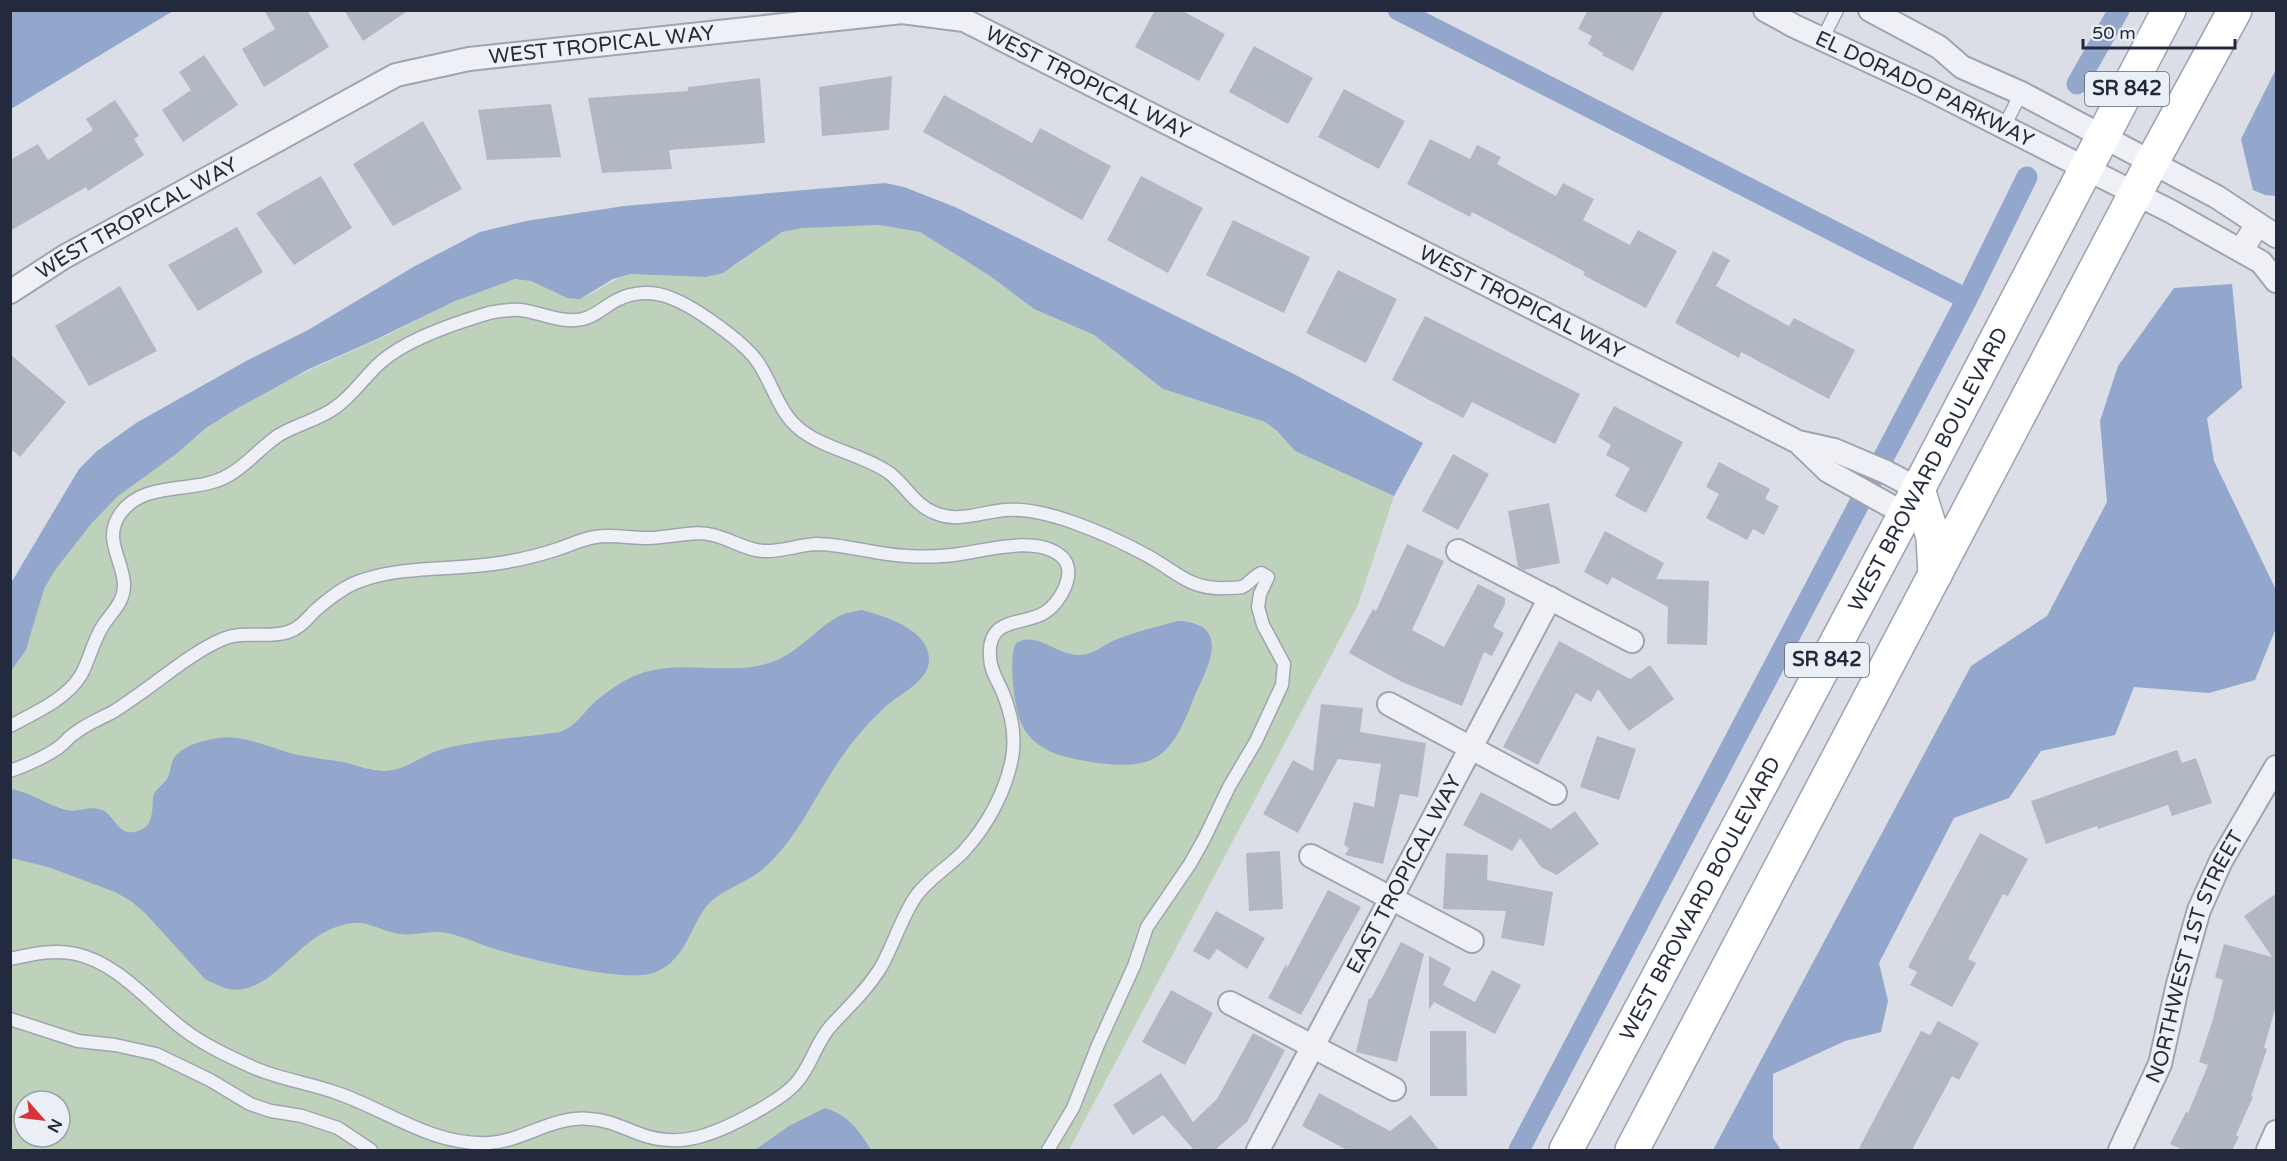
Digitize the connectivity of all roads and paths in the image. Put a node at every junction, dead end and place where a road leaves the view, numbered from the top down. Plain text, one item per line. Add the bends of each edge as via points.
1 (1765, 10) edge
2 (1837, 10) edge
3 (1870, 10) edge
4 (2169, 10) edge
5 (2235, 10) edge
6 (1822, 40) junction
7 (2021, 93) junction
8 (2004, 127) junction
9 (2102, 136) junction
10 (2152, 162) junction
11 (2085, 168) junction
12 (2136, 194) junction
13 (2264, 228) edge
14 (2241, 251) junction
15 (2277, 281) edge
16 (10, 292) edge
17 (1797, 442) junction
18 (1911, 501) junction
19 (1458, 551) dead end
20 (1935, 575) junction
21 (1550, 598) junction
22 (1632, 641) dead end
23 (1389, 704) dead end
24 (10, 726) edge
25 (1471, 748) junction
26 (2277, 767) edge
27 (10, 771) edge
28 (1555, 793) dead end
29 (1311, 855) dead end
30 (1391, 898) junction
31 (1472, 941) dead end
32 (10, 959) edge
33 (1230, 1003) dead end
34 (10, 1018) edge
35 (1312, 1047) junction
36 (1394, 1089) dead end
37 (2277, 1132) edge
38 (371, 1150) edge
39 (1048, 1150) edge
40 (1258, 1150) edge
41 (1566, 1150) edge
42 (1632, 1150) edge
43 (2120, 1150) edge
44 (2268, 1150) edge

1 - 6 street, EL DORADO PARKWAY
2 - 6 lane
3 - 7 street, EL DORADO PARKWAY via 1939,47 1962,67
4 - 9 main road, WEST BROWARD BOULEVARD / SR 842
5 - 10 main road, SR 842
6 - 8 street, EL DORADO PARKWAY
7 - 8 lane
7 - 9 street, EL DORADO PARKWAY
8 - 11 street, EL DORADO PARKWAY
9 - 10 street, EL DORADO PARKWAY
9 - 11 main road, WEST BROWARD BOULEVARD / SR 842
10 - 12 main road, SR 842
10 - 13 street, EL DORADO PARKWAY
11 - 12 street, EL DORADO PARKWAY
11 - 18 main road, WEST BROWARD BOULEVARD / SR 842
12 - 14 street, EL DORADO PARKWAY
12 - 20 main road, SR 842
13 - 14 lane
14 - 15 street, EL DORADO PARKWAY via 2261,262
16 - 17 street, WEST TROPICAL WAY via 64,256 396,75 469,59 902,12 964,20
17 - 18 street, WEST TROPICAL WAY via 1828,471 1874,496
17 - 18 street, WEST TROPICAL WAY via 1834,450 1887,472
18 - 20 main road via 1933,537
18 - 41 main road, WEST BROWARD BOULEVARD / SR 842
19 - 21 street
20 - 42 main road, SR 842
21 - 22 street
21 - 25 street, EAST TROPICAL WAY
23 - 25 street
24 - 39 lane via 67,692 81,676 98,634 123,594 123,576 112,540 118,516 132,502 160,491 223,479 281,434 333,410 388,356 459,323 492,312 518,309 560,319 585,319 616,301 643,293 667,296 748,351 793,424 820,442 886,471 933,513 952,517 1002,510 1045,514 1110,537 1152,558 1178,577 1209,589 1238,588 1261,573 1268,577 1258,607 1284,664 1282,686 1199,847 1147,927 1073,1108
25 - 28 street
25 - 30 street, EAST TROPICAL WAY
26 - 43 street, NORTHWEST 1ST STREET via 2221,861 2199,910 2160,1064
27 - 32 lane via 58,748 78,730 117,710 220,640 238,634 287,632 301,626 336,594 359,581 388,574 502,563 599,536 654,538 704,533 764,551 824,544 875,554 937,557 1030,546 1058,554 1069,567 1067,580 1052,607 1041,615 1009,622 992,640 991,666 1008,707 1013,754 995,806 981,830 917,894 874,979 825,1033 794,1086 706,1135 661,1140 610,1122 576,1118 504,1142 483,1144 438,1137 330,1090 278,1078 201,1042 127,982 87,957 46,952
29 - 30 street
30 - 31 street
30 - 35 street, EAST TROPICAL WAY
33 - 35 street
34 - 38 lane via 78,1041 156,1054 261,1109 302,1116 338,1128
35 - 36 street
35 - 40 street, EAST TROPICAL WAY
37 - 44 street

